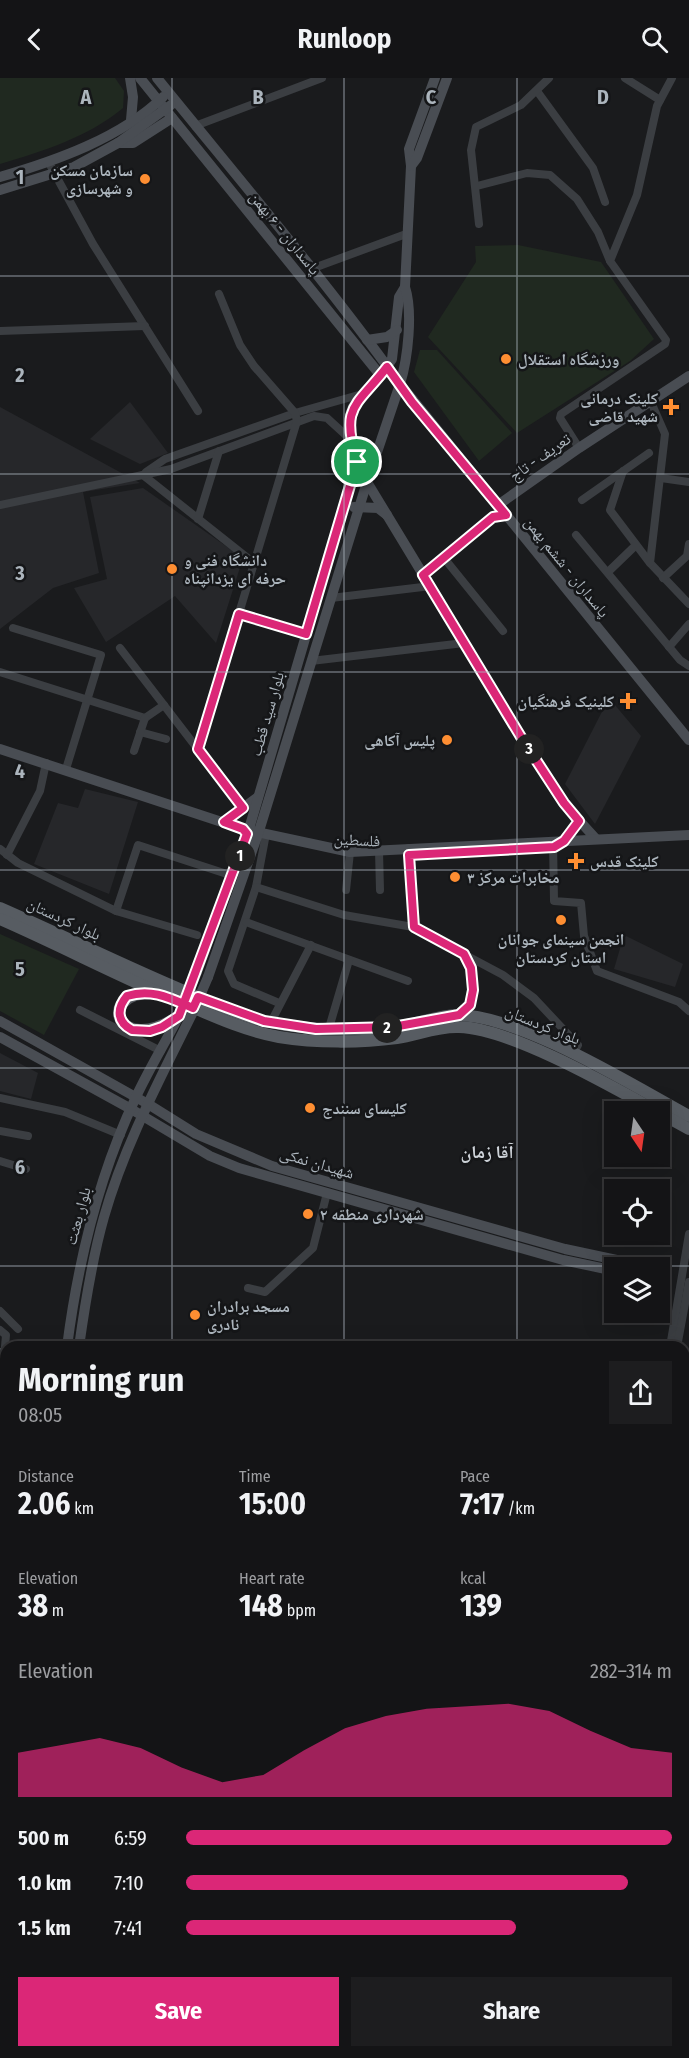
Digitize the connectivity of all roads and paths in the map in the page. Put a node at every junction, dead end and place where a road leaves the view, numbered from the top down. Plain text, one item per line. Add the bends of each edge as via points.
1 (130, 78) edge
2 (140, 78) edge
3 (157, 78) edge
4 (435, 78) edge
5 (447, 78) edge
6 (549, 78) edge
7 (625, 78) edge
8 (672, 78) edge
9 (318, 80) edge
10 (537, 91) junction
11 (172, 96) junction
12 (660, 100) junction
13 (166, 110) junction
14 (131, 120) junction
15 (195, 126) junction
16 (48, 163) junction
17 (411, 166) junction
18 (53, 174) junction
19 (0, 177) edge
20 (477, 186) junction
21 (0, 190) edge
22 (605, 202) dead end
23 (479, 224) dead end
24 (406, 234) junction
25 (610, 261) junction
26 (310, 269) junction
27 (405, 287) junction
28 (219, 294) dead end
29 (145, 326) junction
30 (398, 330) junction
31 (0, 331) edge
32 (367, 340) junction
33 (384, 371) junction
34 (689, 376) edge
35 (400, 384) junction
36 (363, 394) junction
37 (651, 402) junction
38 (198, 411) dead end
39 (296, 417) junction
40 (351, 441) junction
41 (579, 448) junction
42 (219, 451) junction
43 (649, 453) dead end
44 (357, 462) junction
45 (623, 471) junction
46 (142, 475) junction
47 (661, 478) junction
48 (367, 482) junction
49 (689, 482) edge
50 (582, 500) dead end
51 (345, 504) junction
52 (0, 505) edge
53 (498, 505) junction
54 (360, 508) junction
55 (506, 515) junction
56 (390, 517) junction
57 (198, 519) junction
58 (576, 535) dead end
59 (689, 544) edge
60 (636, 545) junction
61 (688, 556) edge
62 (444, 558) junction
63 (254, 563) junction
64 (650, 563) junction
65 (608, 572) junction
66 (423, 575) junction
67 (663, 578) junction
68 (431, 586) junction
69 (331, 597) junction
70 (689, 604) edge
71 (239, 614) junction
72 (689, 624) edge
73 (13, 628) dead end
74 (503, 632) dead end
75 (306, 634) junction
76 (464, 643) junction
77 (669, 647) junction
78 (120, 648) dead end
79 (311, 661) junction
80 (689, 666) edge
81 (0, 672) edge
82 (87, 700) junction
83 (164, 705) junction
84 (145, 718) junction
85 (140, 732) junction
86 (166, 739) dead end
87 (689, 740) edge
88 (0, 749) edge
89 (198, 749) junction
90 (134, 751) dead end
91 (46, 763) junction
92 (66, 769) junction
93 (258, 797) junction
94 (243, 808) junction
95 (579, 821) junction
96 (224, 822) junction
97 (254, 833) junction
98 (689, 835) edge
99 (596, 839) junction
100 (557, 843) junction
101 (0, 849) edge
102 (409, 852) junction
103 (379, 854) junction
104 (7, 855) junction
105 (350, 855) junction
106 (233, 876) junction
107 (256, 887) junction
108 (346, 890) dead end
109 (380, 890) dead end
110 (0, 908) edge
111 (116, 911) junction
112 (0, 919) edge
113 (246, 922) junction
114 (414, 927) junction
115 (197, 934) dead end
116 (311, 945) junction
117 (464, 954) junction
118 (349, 960) junction
119 (202, 974) junction
120 (408, 981) dead end
121 (158, 993) junction
122 (279, 1003) junction
123 (190, 1005) junction
124 (80, 1010) dead end
125 (689, 1011) edge
126 (459, 1015) junction
127 (0, 1022) edge
128 (271, 1022) junction
129 (329, 1028) junction
130 (0, 1037) edge
131 (35, 1042) junction
132 (160, 1051) junction
133 (29, 1053) junction
134 (573, 1054) junction
135 (136, 1097) junction
136 (0, 1098) edge
137 (637, 1101) edge
138 (148, 1104) junction
139 (131, 1109) junction
140 (143, 1116) junction
141 (689, 1116) edge
142 (670, 1118) edge
143 (689, 1129) edge
144 (0, 1131) edge
145 (121, 1135) junction
146 (28, 1136) dead end
147 (0, 1161) edge
148 (26, 1168) dead end
149 (329, 1182) junction
150 (327, 1193) junction
151 (689, 1234) edge
152 (564, 1254) junction
153 (604, 1260) edge
154 (604, 1267) edge
155 (689, 1282) edge
156 (248, 1288) dead end
157 (0, 1311) edge
158 (18, 1329) dead end
159 (68, 1341) edge
160 (80, 1341) edge
161 (671, 1341) edge
162 (678, 1341) edge

1 - 14 main road
2 - 13 main road, پاسداران - ۶ بهمن
3 - 11 main road, پاسداران - ۶ بهمن
4 - 17 main road via 409,149
5 - 17 main road
6 - 10 street
7 - 12 street
8 - 12 street
9 - 15 street
10 - 20 street via 521,105 476,127 471,150
10 - 22 street via 593,168
11 - 13 main road
11 - 15 main road, پاسداران - ۶ بهمن
12 - 25 street via 637,195
13 - 14 main road
13 - 18 main road via 118,143
13 - 33 main road, پاسداران - ۶ بهمن
14 - 16 main road via 70,155
15 - 26 main road, پاسداران - ۶ بهمن
16 - 18 street
16 - 19 main road
17 - 24 main road
18 - 21 main road
18 - 29 street
20 - 23 street
20 - 25 street via 527,173 550,175 577,199 598,232
24 - 26 street
24 - 27 main road
25 - 41 street via 666,340 561,414
26 - 32 main road, پاسداران - ۶ بهمن
27 - 30 main road via 399,297
27 - 35 main road, بلوار سید قطب via 409,302 405,369
28 - 39 street via 240,345
29 - 31 street
29 - 38 street
30 - 32 main road via 387,337
30 - 33 main road via 394,355
32 - 33 main road, پاسداران - ۶ بهمن
33 - 35 main road, پاسداران - ششم بهمن
33 - 36 main road
34 - 37 main road, تعریف - تاج
35 - 48 main road, بلوار سید قطب
35 - 53 main road, پاسداران - ششم بهمن
36 - 39 street
36 - 40 main road via 350,415
37 - 41 main road, تعریف - تاج
37 - 47 street via 664,430
39 - 40 street via 327,418
39 - 42 street
39 - 46 street via 165,459
39 - 63 street
40 - 44 main road
41 - 53 main road, تعریف - تاج
42 - 46 street
42 - 57 street
43 - 45 street
44 - 48 main road
44 - 51 main road, بلوار سید قطب
45 - 50 street
45 - 60 street via 610,510
46 - 52 street
46 - 57 street
47 - 49 street
47 - 64 street
48 - 54 main road, بلوار سید قطب
48 - 56 main road
51 - 54 main road
51 - 75 main road, بلوار سید قطب
53 - 55 main road, پاسداران - ششم بهمن
54 - 56 main road via 378,508
54 - 69 main road, بلوار سید قطب
55 - 62 street via 493,517
55 - 87 main road, پاسداران - ششم بهمن
56 - 66 main road
57 - 63 street
58 - 65 street
59 - 61 street
60 - 64 street
60 - 65 street
61 - 67 street
62 - 66 street
62 - 74 street
63 - 71 street
64 - 67 street
65 - 77 street
66 - 68 main road
67 - 70 street
68 - 69 street
68 - 76 main road
69 - 79 main road, بلوار سید قطب
71 - 75 street
71 - 89 street
72 - 77 street
73 - 82 street via 101,655
75 - 93 main road, بلوار سید قطب
76 - 79 street
76 - 95 main road
77 - 80 street
78 - 83 street
79 - 97 main road, بلوار سید قطب
81 - 82 street
82 - 84 street
82 - 92 street
83 - 84 street
83 - 89 street
84 - 85 street
85 - 86 street
85 - 90 street
88 - 91 main road, فلسطین
89 - 94 street
91 - 92 main road, فلسطین
91 - 104 street via 40,791
92 - 96 main road, فلسطین
93 - 94 main road
93 - 97 main road, بلوار سید قطب
94 - 96 main road
95 - 99 main road
95 - 100 main road
96 - 97 main road, فلسطین
97 - 105 main road, فلسطین
97 - 106 main road, بلوار سید قطب
97 - 107 street
97 - 119 main road, بلوار سید قطب
98 - 99 main road, فلسطین
99 - 100 main road, فلسطین
100 - 102 main road, فلسطین
100 - 125 street via 554,901 581,903 584,936 597,971 679,1002
101 - 104 street
102 - 103 main road, فلسطین
102 - 114 street
103 - 105 main road, فلسطین
103 - 109 street
104 - 111 street
105 - 108 street
106 - 111 street via 138,845
106 - 119 main road, بلوار سید قطب
107 - 113 street
107 - 114 street via 344,915
110 - 123 main road, بلوار کردستان
111 - 115 street
112 - 121 main road, بلوار کردستان
113 - 116 street
113 - 122 street via 228,971 234,984
114 - 117 street
116 - 118 street
116 - 122 street
117 - 126 street via 471,968 473,990 470,1005
117 - 134 street via 534,998 578,1045
118 - 120 street
118 - 129 street
119 - 123 main road, bridge
121 - 123 main road, بلوار کردستان
121 - 123 main road via 127,996 119,1011 126,1027 150,1031 162,1027
122 - 128 street
123 - 128 main road, بلوار کردستان
123 - 132 main road
123 - 137 main road, بلوار کردستان via 260,1033 297,1039 383,1040 449,1027 471,1027 551,1057
123 - 138 main road
124 - 132 street
126 - 129 main road, بلوار کردستان via 393,1027
126 - 134 main road, بلوار کردستان via 526,1032
127 - 131 main road, شهیدان نمکی
128 - 129 main road, بلوار کردستان
130 - 133 main road, شهیدان نمکی
131 - 133 main road
131 - 135 main road, شهیدان نمکی
132 - 135 main road
133 - 139 main road, شهیدان نمکی
134 - 141 main road, بلوار کردستان
135 - 138 main road, شهیدان نمکی
135 - 139 main road, بلوار بعثت
136 - 145 street via 65,1112
138 - 140 main road, بلوار بعثت
138 - 149 main road, شهیدان نمکی via 215,1144
139 - 140 main road, شهیدان نمکی
139 - 145 main road, بلوار بعثت
140 - 150 main road, شهیدان نمکی via 210,1156
140 - 160 main road, بلوار بعثت via 104,1217
142 - 143 main road, بلوار کردستان
144 - 146 street
145 - 159 main road, بلوار بعثت via 89,1228 74,1291
147 - 148 street
149 - 150 main road
149 - 152 main road, شهیدان نمکی
150 - 152 main road, شهیدان نمکی
150 - 156 street via 313,1248 265,1292
151 - 161 street
152 - 153 main road, شهیدان نمکی
152 - 154 main road, شهیدان نمکی
155 - 162 street
157 - 158 street

